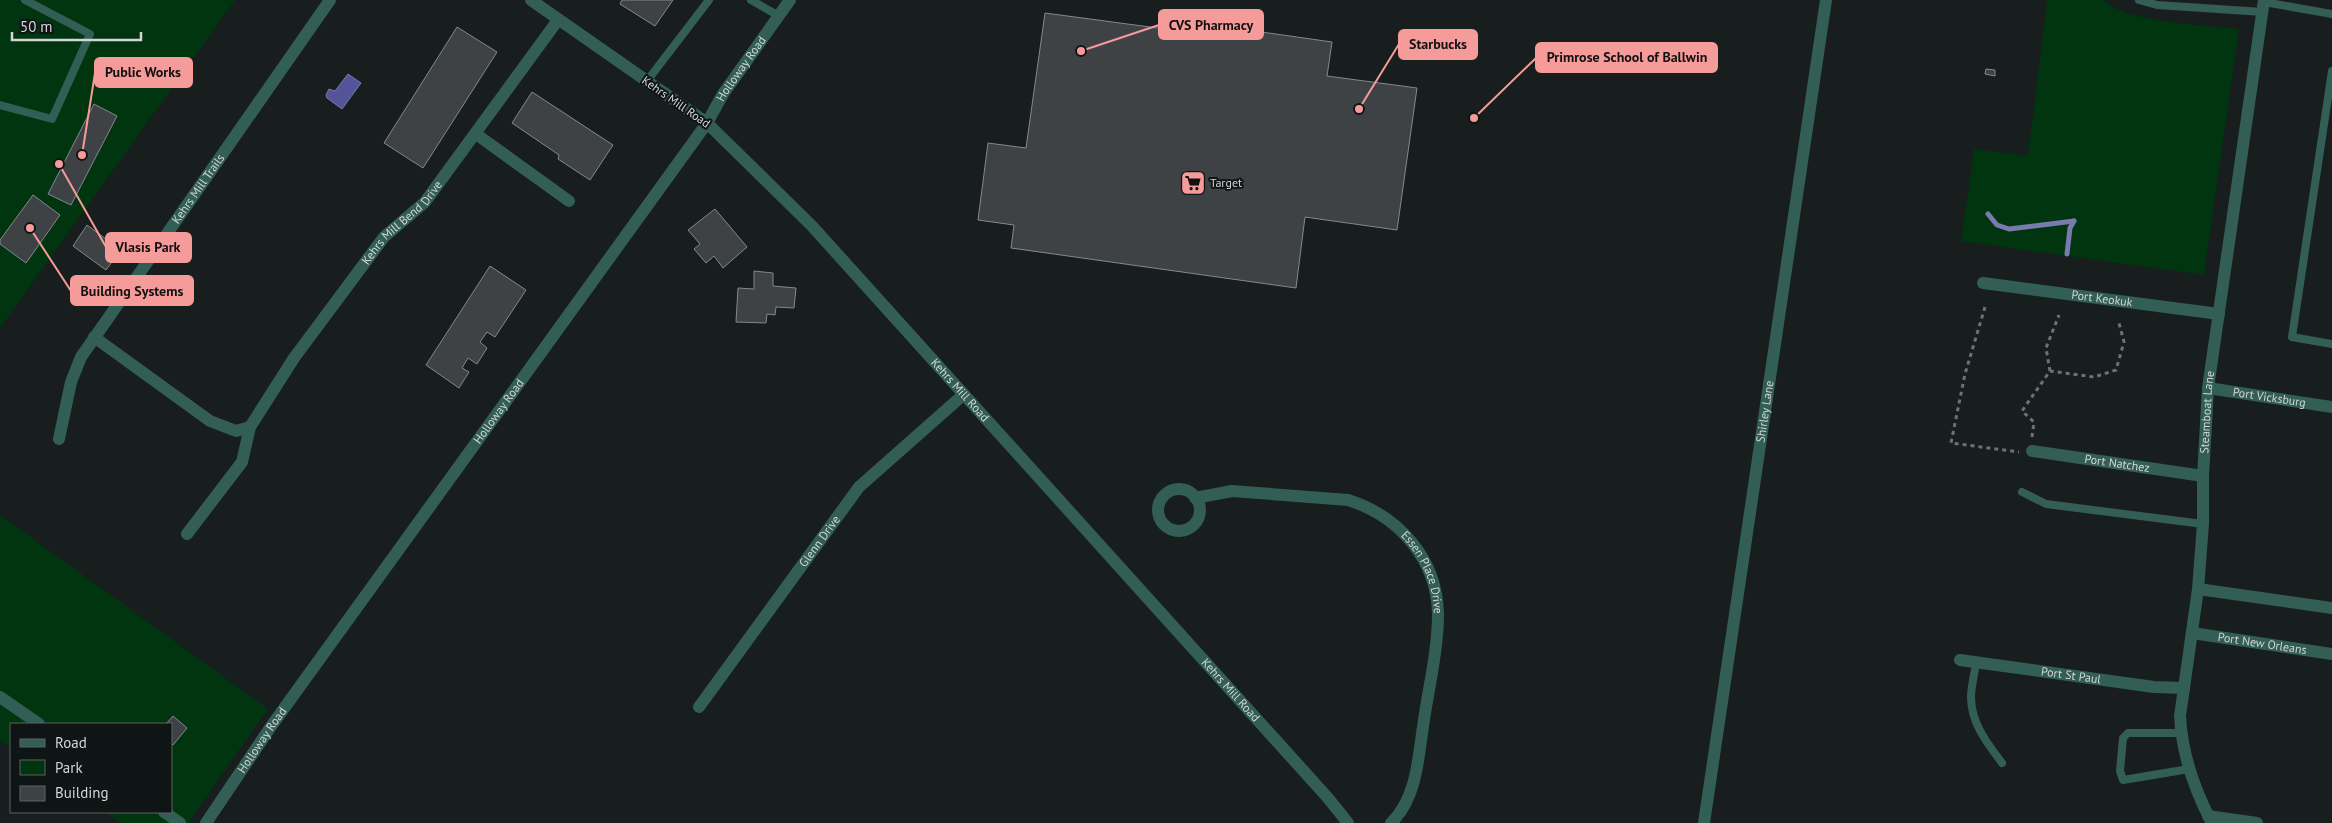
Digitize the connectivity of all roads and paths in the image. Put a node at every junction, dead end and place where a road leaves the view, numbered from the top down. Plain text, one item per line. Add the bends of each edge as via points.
1 (25, 0) edge
2 (330, 0) edge
3 (531, 0) edge
4 (709, 0) edge
5 (751, 0) edge
6 (790, 0) edge
7 (1826, 0) edge
8 (2139, 0) edge
9 (2264, 4) edge
10 (2306, 4) edge
11 (2332, 14) edge
12 (779, 16) junction
13 (558, 20) junction
14 (2332, 70) edge
15 (647, 82) junction
16 (0, 105) edge
17 (707, 123) junction
18 (476, 134) junction
19 (569, 201) dead end
20 (1983, 284) dead end
21 (1985, 307) dead end
22 (2059, 314) dead end
23 (2220, 314) junction
24 (2119, 323) dead end
25 (94, 337) junction
26 (2332, 344) edge
27 (2050, 371) junction
28 (2208, 388) junction
29 (962, 395) junction
30 (2332, 407) edge
31 (250, 427) junction
32 (59, 439) dead end
33 (2032, 451) junction
34 (2203, 476) junction
35 (2022, 492) dead end
36 (1196, 498) dead end
37 (2203, 524) junction
38 (187, 534) dead end
39 (2198, 589) junction
40 (2332, 608) edge
41 (2192, 633) junction
42 (2332, 654) edge
43 (1960, 660) dead end
44 (1976, 662) junction
45 (2184, 688) junction
46 (0, 697) edge
47 (699, 707) dead end
48 (38, 723) edge
49 (2181, 733) junction
50 (2002, 763) dead end
51 (2189, 769) junction
52 (165, 813) edge
53 (2210, 820) edge
54 (180, 823) edge
55 (206, 823) edge
56 (1348, 823) edge
57 (1391, 823) edge
58 (1704, 823) edge
59 (2257, 823) edge

1 - 16 lane via 90,34 52,119
2 - 25 street, Kehrs Mill Trails
3 - 13 street, Kehrs Mill Road
4 - 15 lane
5 - 12 lane
6 - 12 street, Holloway Road
7 - 58 street, Shirley Lane
8 - 9 lane via 2157,5
9 - 10 lane
9 - 23 street, Steamboat Lane
10 - 11 lane
12 - 17 street, Holloway Road via 723,94
13 - 15 street, Kehrs Mill Road
13 - 18 street, Kehrs Mill Bend Drive
14 - 26 lane via 2292,337
15 - 17 street, Kehrs Mill Road
17 - 29 street, Kehrs Mill Road via 812,226
17 - 55 street, Holloway Road via 278,717
18 - 19 street
18 - 31 street, Kehrs Mill Bend Drive via 425,202 384,237 294,358
20 - 23 street, Port Keokuk
21 - 33 path via 1965,374 1951,443 2012,452
22 - 27 path via 2046,348
23 - 28 street, Steamboat Lane
24 - 27 path via 2124,342 2116,370 2094,377
25 - 31 street via 210,421 236,431
25 - 32 street, Kehrs Mill Trails via 72,382
27 - 33 path via 2022,411 2034,422
28 - 30 street, Port Vicksburg
28 - 34 street, Steamboat Lane
29 - 47 street, Glenn Drive via 859,487
29 - 56 street, Kehrs Mill Road
31 - 38 street, Kehrs Mill Bend Drive via 242,462
33 - 34 street, Port Natchez
34 - 37 street, Steamboat Lane
35 - 37 lane via 2046,504
36 - 57 street, Essen Place Drive via 1232,491 1348,500 1366,506 1399,528 1424,560 1436,593 1437,631 1409,798
37 - 39 street, Steamboat Lane
39 - 40 street
39 - 41 street, Steamboat Lane
41 - 42 street, Port New Orleans
41 - 45 street, Steamboat Lane
43 - 44 street, Port St Paul
44 - 45 street, Port St Paul via 2154,687
44 - 50 lane via 1970,696 1973,713 1980,732
45 - 49 street, Steamboat Lane
46 - 48 street
49 - 51 street, Steamboat Lane
49 - 51 lane via 2128,733 2122,738 2120,771 2123,780
51 - 53 street, Steamboat Lane
52 - 54 street
53 - 59 street

